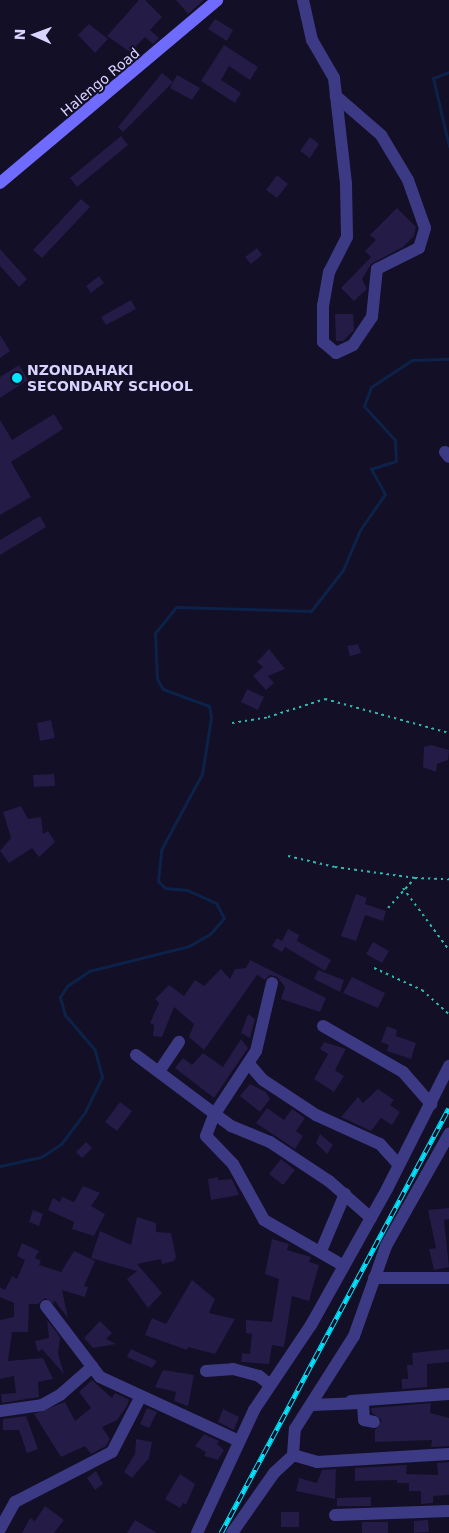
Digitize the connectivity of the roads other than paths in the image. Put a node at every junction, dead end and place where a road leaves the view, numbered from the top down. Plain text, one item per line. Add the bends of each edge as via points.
1 (217, 0) edge
2 (303, 0) edge
3 (336, 96) junction
4 (0, 183) edge
5 (272, 983) dead end
6 (323, 1026) dead end
7 (179, 1042) dead end
8 (136, 1055) dead end
9 (249, 1064) junction
10 (449, 1066) edge
11 (160, 1070) junction
12 (431, 1104) junction
13 (214, 1115) junction
14 (448, 1137) edge
15 (399, 1166) junction
16 (345, 1194) junction
17 (371, 1218) junction
18 (321, 1251) junction
19 (344, 1266) junction
20 (374, 1278) junction
21 (449, 1278) edge
22 (46, 1306) dead end
23 (92, 1367) junction
24 (206, 1371) dead end
25 (269, 1384) junction
26 (449, 1394) edge
27 (141, 1396) junction
28 (351, 1401) junction
29 (312, 1405) junction
30 (0, 1410) edge
31 (374, 1422) dead end
32 (239, 1442) junction
33 (449, 1454) edge
34 (293, 1455) junction
35 (449, 1511) edge
36 (335, 1515) dead end
37 (0, 1530) edge
38 (197, 1533) edge
39 (232, 1533) edge

1 - 4 street, Halengo Road
2 - 3 street via 309,31 332,72
3 - 3 street via 369,120 386,142 408,180 425,228 419,248 377,269 372,317 353,345 336,353 326,347 322,337 325,286 348,228
5 - 9 street via 264,1025
6 - 12 street via 404,1072
7 - 11 street
8 - 11 street
9 - 13 street
9 - 15 street via 263,1080 316,1115 380,1144
10 - 12 street
11 - 13 street
12 - 15 street
13 - 16 street via 270,1142
13 - 18 street via 207,1141 233,1164 264,1220
14 - 20 street via 403,1213
15 - 17 street
16 - 17 street
16 - 18 street
17 - 19 street
18 - 19 street
19 - 25 street via 311,1324
20 - 21 street
20 - 29 street via 354,1336
22 - 23 street via 68,1330
23 - 27 street via 110,1383
23 - 30 street via 64,1392 42,1405
24 - 25 street via 233,1369 259,1376
25 - 32 street
26 - 28 street
27 - 32 street
27 - 37 street via 112,1452 15,1502
28 - 29 street
28 - 31 street via 363,1405 364,1420
29 - 34 street via 295,1429
32 - 38 street
33 - 34 street via 317,1462
34 - 39 street via 274,1473
35 - 36 street

